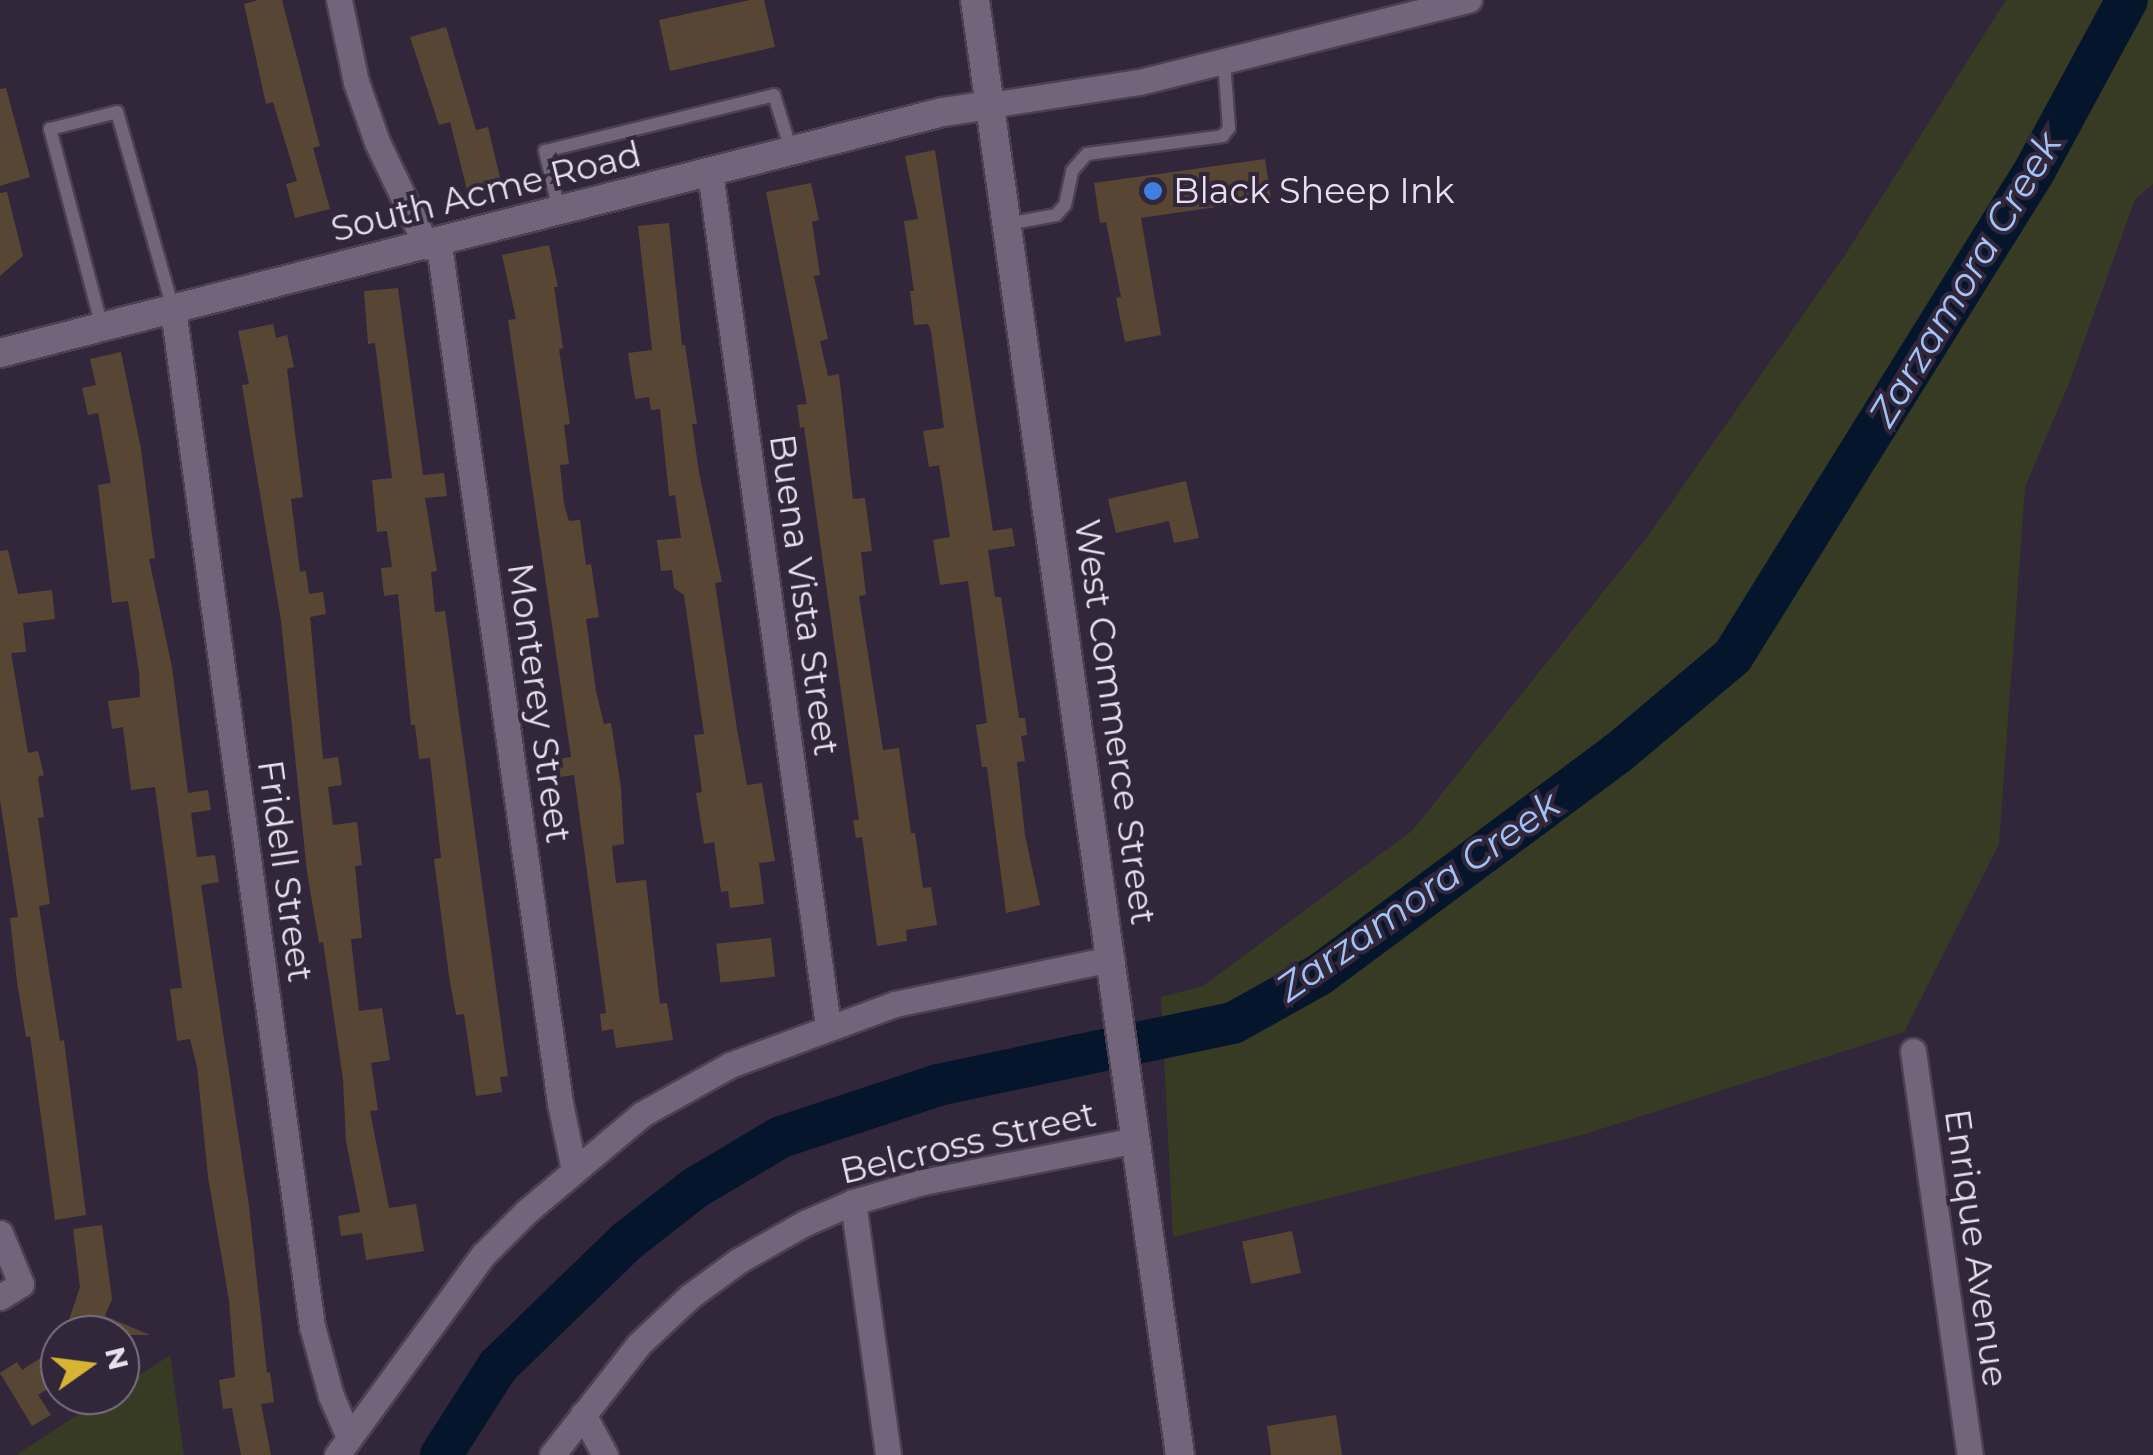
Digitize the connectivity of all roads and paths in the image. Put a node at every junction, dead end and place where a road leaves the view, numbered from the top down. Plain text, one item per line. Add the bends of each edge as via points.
1 (339, 0) edge
2 (975, 0) edge
3 (1469, 0) edge
4 (1224, 61) junction
5 (990, 106) junction
6 (791, 152) junction
7 (710, 172) junction
8 (559, 212) junction
9 (1007, 224) junction
10 (433, 246) junction
11 (173, 309) junction
12 (102, 327) junction
13 (0, 354) edge
14 (1111, 960) junction
15 (828, 1026) junction
16 (1913, 1051) dead end
17 (1136, 1140) junction
18 (574, 1170) junction
19 (853, 1202) junction
20 (0, 1233) edge
21 (10, 1291) edge
22 (583, 1414) junction
23 (343, 1446) edge
24 (552, 1455) edge
25 (605, 1455) edge
26 (888, 1455) edge
27 (1180, 1455) edge
28 (1970, 1455) edge

1 - 10 street, Monterey Street via 377,142
2 - 5 main road, West Commerce Street
3 - 4 street
4 - 5 street
4 - 9 lane via 1229,128 1223,136 1087,154 1072,172 1065,205 1056,214
5 - 6 main road, South Acme Road
5 - 9 main road, West Commerce Street
6 - 7 main road, South Acme Road
6 - 8 lane via 774,94 545,151
7 - 8 main road, South Acme Road
7 - 15 street, Buena Vista Street
8 - 10 main road, South Acme Road
9 - 14 main road, West Commerce Street
10 - 11 main road, South Acme Road
10 - 18 street, Monterey Street
11 - 12 main road, South Acme Road
11 - 12 lane via 117,112 50,129
11 - 23 street, Fridell Street via 312,1326
12 - 13 main road, South Acme Road
14 - 15 street via 895,1004
14 - 17 main road, West Commerce Street
15 - 18 street via 690,1085
16 - 28 street, Enrique Avenue
17 - 19 street, Belcross Street
17 - 27 main road, West Commerce Street
18 - 23 street via 484,1255
19 - 22 street, Belcross Street via 738,1261 689,1297 639,1344
19 - 26 street
20 - 21 street
22 - 24 street, Belcross Street
22 - 25 street

